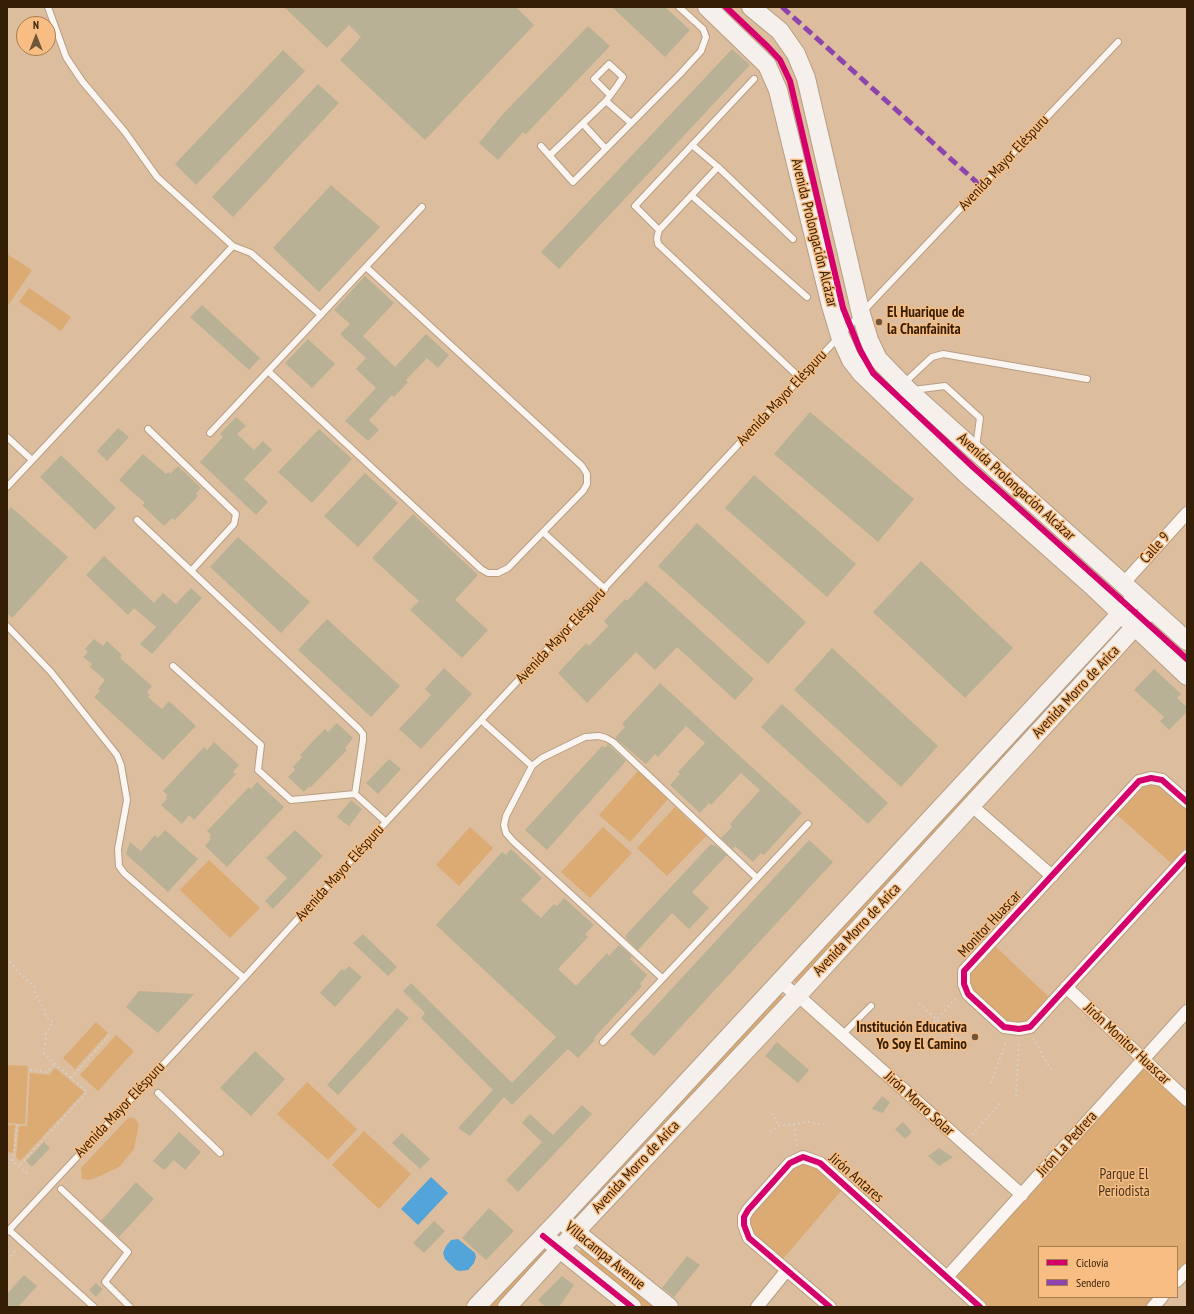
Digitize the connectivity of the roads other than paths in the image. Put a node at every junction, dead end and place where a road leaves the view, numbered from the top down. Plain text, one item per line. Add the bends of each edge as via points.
1 (48, 7) edge
2 (679, 7) edge
3 (707, 7) edge
4 (751, 7) edge
5 (1118, 42) dead end
6 (754, 79) dead end
7 (608, 98) junction
8 (631, 123) junction
9 (582, 124) junction
10 (692, 145) junction
11 (540, 146) dead end
12 (605, 148) junction
13 (550, 155) junction
14 (718, 167) junction
15 (692, 196) junction
16 (422, 207) dead end
17 (659, 230) junction
18 (793, 239) dead end
19 (233, 246) junction
20 (366, 267) junction
21 (807, 297) dead end
22 (861, 314) junction
23 (320, 315) junction
24 (840, 336) junction
25 (268, 371) junction
26 (800, 378) junction
27 (1087, 379) dead end
28 (906, 388) junction
29 (148, 428) dead end
30 (210, 432) dead end
31 (7, 438) edge
32 (978, 454) junction
33 (32, 460) junction
34 (966, 474) junction
35 (7, 487) edge
36 (1187, 513) edge
37 (137, 520) dead end
38 (543, 532) junction
39 (191, 571) junction
40 (1124, 584) junction
41 (605, 589) junction
42 (1137, 596) junction
43 (1151, 609) junction
44 (1121, 614) junction
45 (7, 626) edge
46 (1135, 628) junction
47 (1187, 641) edge
48 (173, 666) dead end
49 (1187, 676) edge
50 (482, 721) junction
51 (532, 766) junction
52 (355, 794) junction
53 (1187, 802) edge
54 (972, 806) junction
55 (386, 822) junction
56 (808, 824) dead end
57 (1187, 856) edge
58 (1052, 876) junction
59 (757, 878) junction
60 (244, 978) junction
61 (662, 978) junction
62 (780, 982) junction
63 (1066, 988) junction
64 (798, 995) junction
65 (871, 1006) dead end
66 (1187, 1012) edge
67 (842, 1035) junction
68 (603, 1042) dead end
69 (1143, 1060) junction
70 (158, 1093) dead end
71 (1187, 1100) edge
72 (220, 1153) dead end
73 (60, 1189) dead end
74 (1022, 1195) junction
75 (560, 1220) junction
76 (8, 1231) edge
77 (576, 1231) junction
78 (544, 1236) junction
79 (560, 1249) junction
80 (782, 1267) junction
81 (1187, 1270) edge
82 (947, 1277) junction
83 (1178, 1280) edge
84 (1161, 1298) edge
85 (92, 1306) edge
86 (130, 1307) edge
87 (476, 1307) edge
88 (507, 1307) edge
89 (632, 1307) edge
90 (668, 1307) edge
91 (757, 1307) edge
92 (830, 1307) edge
93 (980, 1307) edge
94 (1153, 1307) edge

1 - 19 lane via 66,56 82,81 125,132 157,177
2 - 8 lane via 703,30 705,44 680,74
3 - 24 main road, Avenida Prolongación Alcázar via 767,65 778,90
4 - 22 main road, Avenida Prolongación Alcázar via 780,31 796,54 806,78
5 - 22 lane, Avenida Mayor Eléspuru
6 - 10 lane
7 - 7 lane via 594,79 609,64 623,77
7 - 8 lane
7 - 9 lane
8 - 12 lane
9 - 12 lane
9 - 13 lane
10 - 14 lane
10 - 17 lane via 635,206
11 - 13 lane
12 - 13 lane via 573,182
14 - 15 lane
14 - 18 lane
15 - 17 lane
15 - 21 lane
16 - 20 lane
17 - 26 lane via 658,244
19 - 23 lane via 251,253
19 - 33 lane
20 - 23 lane
20 - 38 lane via 582,466 587,474 588,484
22 - 24 lane, Avenida Mayor Eléspuru
22 - 28 main road, Avenida Prolongación Alcázar via 878,359
23 - 25 lane
24 - 26 lane, Avenida Mayor Eléspuru
24 - 34 main road, Avenida Prolongación Alcázar via 860,373
25 - 30 lane
25 - 38 lane via 481,569 488,573 498,573 508,568
26 - 41 lane, Avenida Mayor Eléspuru
27 - 28 lane via 943,354 932,357
28 - 32 main road, Avenida Prolongación Alcázar
28 - 32 lane via 945,386 980,418
29 - 39 lane via 236,514 234,524
31 - 33 lane
32 - 34 main road
32 - 40 main road, Avenida Prolongación Alcázar
33 - 35 lane
34 - 44 main road, Avenida Prolongación Alcázar
36 - 40 street, Calle 9
37 - 39 lane
38 - 41 lane
39 - 52 lane via 359,728 363,740
40 - 42 main road, Avenida Prolongación Alcázar
41 - 50 lane, Avenida Mayor Eléspuru
42 - 43 main road, Avenida Prolongación Alcázar
42 - 44 main road, Avenida Morro de Arica
43 - 46 main road, Avenida Morro de Arica
43 - 47 main road, Avenida Prolongación Alcázar
44 - 46 main road, Avenida Prolongación Alcázar
44 - 62 main road, Avenida Morro de Arica
45 - 60 lane via 51,672 117,755 127,800 118,849 119,866
46 - 49 main road, Avenida Prolongación Alcázar
46 - 54 main road, Avenida Morro de Arica
48 - 52 lane via 261,745 258,770 291,800
50 - 51 lane
50 - 55 lane, Avenida Mayor Eléspuru
51 - 59 lane via 542,758 585,737 606,738
51 - 61 lane via 506,816 506,832 512,841
52 - 55 lane
53 - 58 street, Monitor Huascar via 1162,780 1151,778 1139,781
54 - 58 street
54 - 64 main road, Avenida Morro de Arica
55 - 60 lane, Avenida Mayor Eléspuru
56 - 59 lane
57 - 63 street, Monitor Huascar
58 - 63 street, Monitor Huascar via 964,971 964,984 968,994 1004,1027 1018,1029 1030,1027
59 - 61 lane
60 - 76 lane, Avenida Mayor Eléspuru
61 - 68 lane
62 - 64 street, Jirón Morro Solar
62 - 75 main road, Avenida Morro de Arica
63 - 69 street, Jirón Monitor Huascar
64 - 67 street, Jirón Morro Solar
64 - 77 main road, Avenida Morro de Arica
65 - 67 lane
66 - 69 street, Jirón La Pedrera
67 - 74 street, Jirón Morro Solar
69 - 71 street, Jirón Monitor Huascar
69 - 74 street, Jirón La Pedrera
70 - 72 lane
73 - 86 lane via 128,1252 105,1282
74 - 82 street, Jirón La Pedrera
75 - 77 main road, Villacampa Avenue
75 - 78 main road, Avenida Morro de Arica
76 - 85 lane
77 - 79 main road, Avenida Morro de Arica
77 - 90 main road, Villacampa Avenue
78 - 79 main road, Villacampa Avenue
78 - 87 main road, Avenida Morro de Arica
79 - 88 main road, Avenida Morro de Arica
79 - 89 main road, Villacampa Avenue
80 - 82 street, Jirón Antares via 745,1233 744,1217 790,1163 799,1158 820,1163
80 - 91 street
80 - 92 street
81 - 83 street
82 - 93 street, Jirón Antares
84 - 94 street

